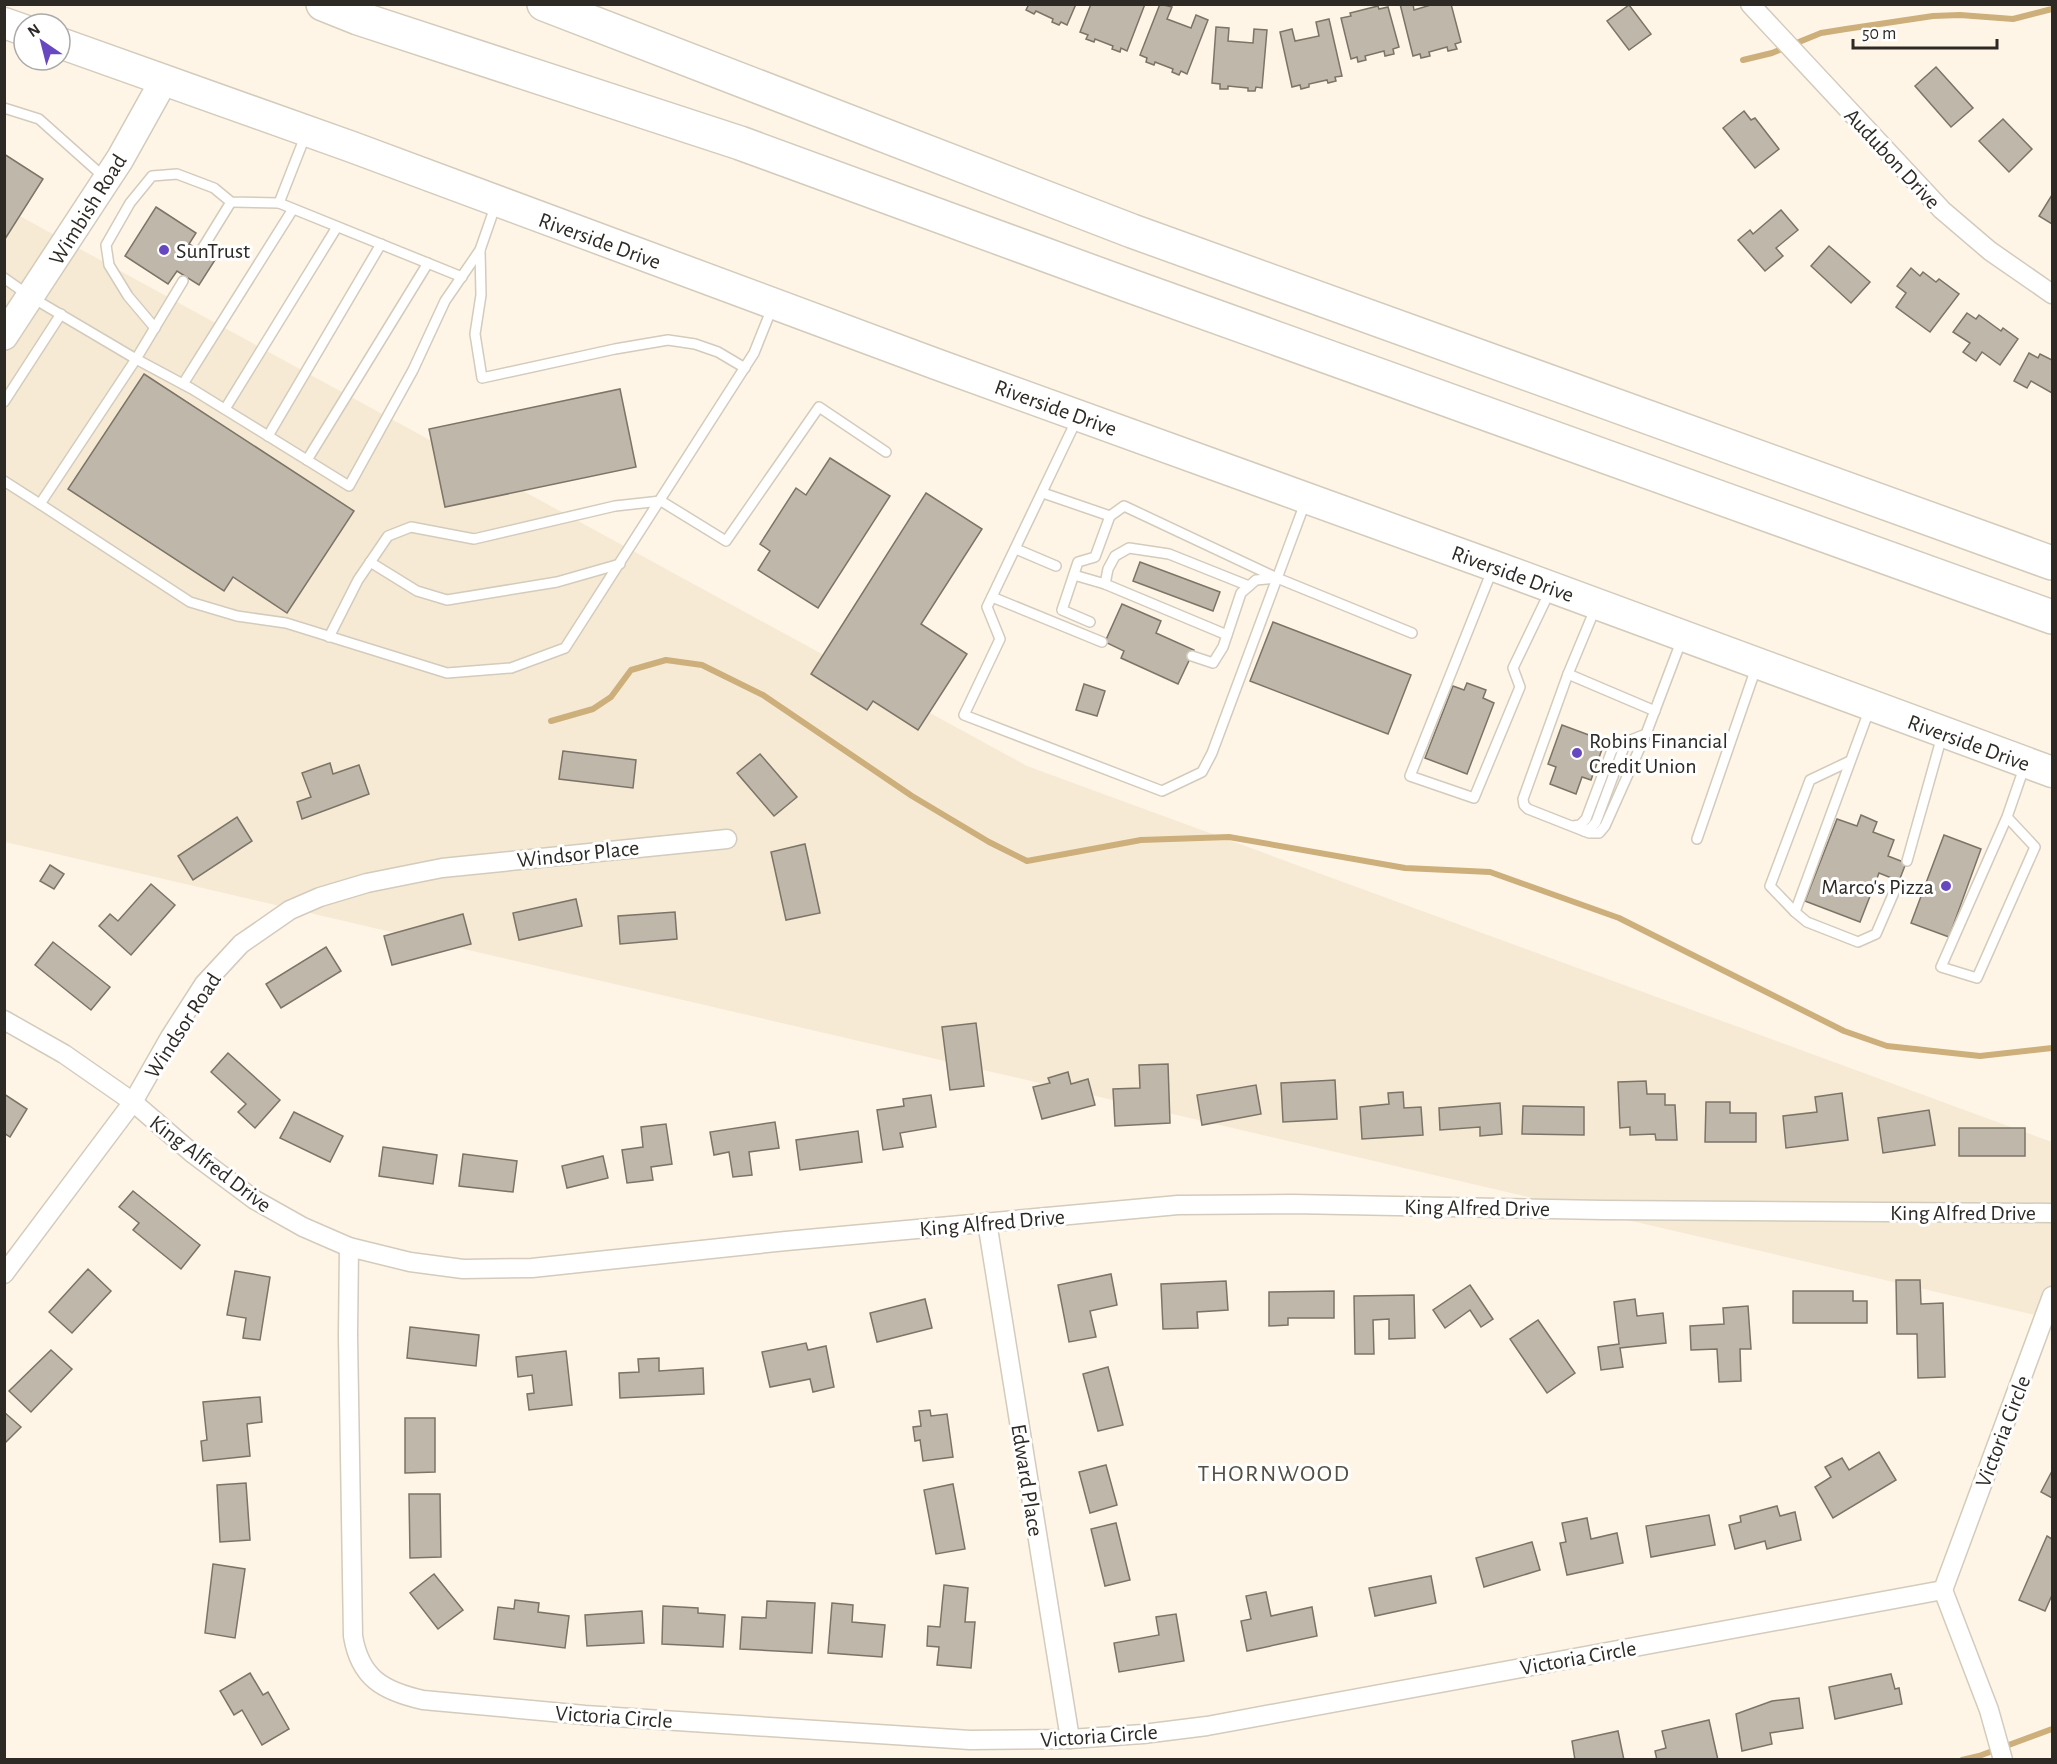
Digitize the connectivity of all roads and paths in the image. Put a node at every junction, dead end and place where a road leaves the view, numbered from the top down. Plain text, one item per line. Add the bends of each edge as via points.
1 (323, 4) edge
2 (544, 4) edge
3 (1750, 4) edge
4 (72, 47) edge
5 (164, 80) junction
6 (4, 108) edge
7 (307, 131) junction
8 (107, 179) junction
9 (231, 202) junction
10 (497, 202) junction
11 (279, 203) junction
12 (293, 209) junction
13 (337, 227) junction
14 (381, 244) junction
15 (202, 249) dead end
16 (480, 250) junction
17 (428, 263) junction
18 (462, 277) junction
19 (4, 278) edge
20 (183, 281) dead end
21 (2052, 294) edge
22 (31, 297) junction
23 (773, 304) junction
24 (61, 314) junction
25 (155, 327) junction
26 (4, 336) edge
27 (136, 358) junction
28 (745, 368) junction
29 (183, 384) junction
30 (4, 402) edge
31 (225, 409) junction
32 (1079, 415) junction
33 (268, 436) junction
34 (886, 452) dead end
35 (307, 460) junction
36 (4, 481) edge
37 (1043, 493) junction
38 (1306, 498) junction
39 (660, 501) junction
40 (40, 504) junction
41 (1110, 516) junction
42 (1016, 549) junction
43 (370, 562) junction
44 (2052, 563) edge
45 (620, 564) junction
46 (1056, 566) dead end
47 (1494, 566) junction
48 (1074, 575) junction
49 (1277, 578) junction
50 (1105, 584) junction
51 (1249, 586) junction
52 (1552, 587) junction
53 (1977, 590) junction
54 (992, 597) junction
55 (1597, 604) junction
56 (2052, 617) edge
57 (1090, 622) dead end
58 (2052, 627) edge
59 (1412, 633) dead end
60 (1227, 634) junction
61 (1684, 635) junction
62 (329, 637) junction
63 (1102, 642) dead end
64 (1192, 656) dead end
65 (1758, 663) junction
66 (1568, 674) junction
67 (1871, 706) junction
68 (1655, 711) junction
69 (1943, 732) junction
70 (1646, 734) junction
71 (1627, 742) junction
72 (1850, 761) junction
73 (2039, 767) edge
74 (2007, 817) junction
75 (1573, 826) junction
76 (1584, 831) junction
77 (727, 839) dead end
78 (1697, 839) dead end
79 (1907, 861) dead end
80 (430, 870) joint
81 (1898, 883) dead end
82 (1795, 912) junction
83 (4, 1020) edge
84 (133, 1102) junction
85 (2052, 1213) edge
86 (987, 1222) junction
87 (349, 1247) junction
88 (4, 1274) edge
89 (2052, 1296) edge
90 (1943, 1590) junction
91 (1070, 1739) junction
92 (2003, 1760) edge

1 - 53 highway via 740,143
2 - 44 highway via 1132,231
3 - 21 street, Audubon Drive via 1942,210 1990,251
4 - 5 main road, Riverside Drive
5 - 7 main road, Riverside Drive
5 - 8 street, Wimbish Road
6 - 8 lane via 39,119
7 - 10 main road, Riverside Drive
7 - 11 lane
8 - 22 street, Wimbish Road
9 - 11 lane
9 - 15 lane
9 - 25 lane via 214,188 177,174 152,176 130,203 106,245 109,266 128,297
10 - 16 lane
10 - 23 main road, Riverside Drive
11 - 12 lane
12 - 13 lane
12 - 29 lane
13 - 14 lane
13 - 31 lane
14 - 17 lane
14 - 33 lane
16 - 18 lane
16 - 28 lane via 481,295 475,334 482,378 668,340 695,344
17 - 18 lane
17 - 35 lane
18 - 35 lane via 445,301 413,370 348,486
19 - 22 lane
20 - 25 lane
22 - 24 lane
22 - 26 street, Wimbish Road
23 - 28 lane
23 - 32 main road, Riverside Drive
24 - 27 lane
24 - 30 lane
25 - 27 lane
27 - 29 lane
27 - 40 lane
28 - 39 lane
29 - 31 lane
31 - 33 lane
32 - 37 lane
32 - 38 main road, Riverside Drive
33 - 35 lane
34 - 39 lane via 819,407 726,540
36 - 40 lane
37 - 41 lane
37 - 42 lane
38 - 47 main road, Riverside Drive
38 - 49 lane
39 - 43 lane via 615,506 474,539 411,527 388,536
39 - 45 lane
40 - 62 lane via 190,602 237,616 286,623
41 - 48 lane via 1095,557 1078,562
41 - 49 lane via 1124,506
42 - 46 lane
42 - 54 lane
43 - 45 lane via 417,591 447,600 557,582
43 - 62 lane
45 - 62 lane via 565,648 511,668 447,673
47 - 52 main road, Riverside Drive
47 - 52 lane via 1410,776 1474,798 1520,687 1513,668
48 - 50 lane
48 - 57 lane via 1062,610
49 - 51 lane via 1256,580
49 - 54 lane via 1202,772 1162,791 964,715 1000,639 987,607
49 - 59 lane
50 - 51 lane via 1114,556 1129,548 1168,554
50 - 60 lane
51 - 60 lane via 1241,593
52 - 55 main road, Riverside Drive
53 - 56 highway
53 - 58 highway
54 - 63 lane
55 - 61 main road, Riverside Drive
55 - 66 lane
60 - 64 lane via 1213,663
61 - 65 main road, Riverside Drive
61 - 68 lane
65 - 67 main road, Riverside Drive
65 - 78 lane
66 - 68 lane
66 - 75 lane via 1523,801 1528,809
67 - 69 main road, Riverside Drive
67 - 72 lane
68 - 70 lane
69 - 73 main road, Riverside Drive
69 - 79 lane
70 - 71 lane
70 - 76 lane via 1603,829 1596,834
71 - 75 lane via 1612,750 1586,819
71 - 76 lane via 1596,822
72 - 82 lane
72 - 82 lane via 1810,780 1770,886
73 - 74 lane
74 - 74 lane via 2035,847 1977,978 1941,967
75 - 76 lane
77 - 80 street, Windsor Place
80 - 84 street, Windsor Road via 320,897 290,910 241,944 204,984
81 - 82 lane via 1876,934 1858,942 1807,922
83 - 84 street, King Alfred Drive via 64,1054
84 - 87 street, King Alfred Drive via 255,1200
84 - 88 street, Windsor Road
85 - 86 street, King Alfred Drive via 1190,1204
86 - 87 street, King Alfred Drive via 532,1268 463,1269 410,1262
86 - 91 street, Edward Place
87 - 91 street, Victoria Circle via 353,1636 356,1652 370,1678 402,1695 423,1700 958,1740
89 - 90 street, Victoria Circle
90 - 91 street, Victoria Circle via 1207,1726
90 - 92 street via 1989,1710

